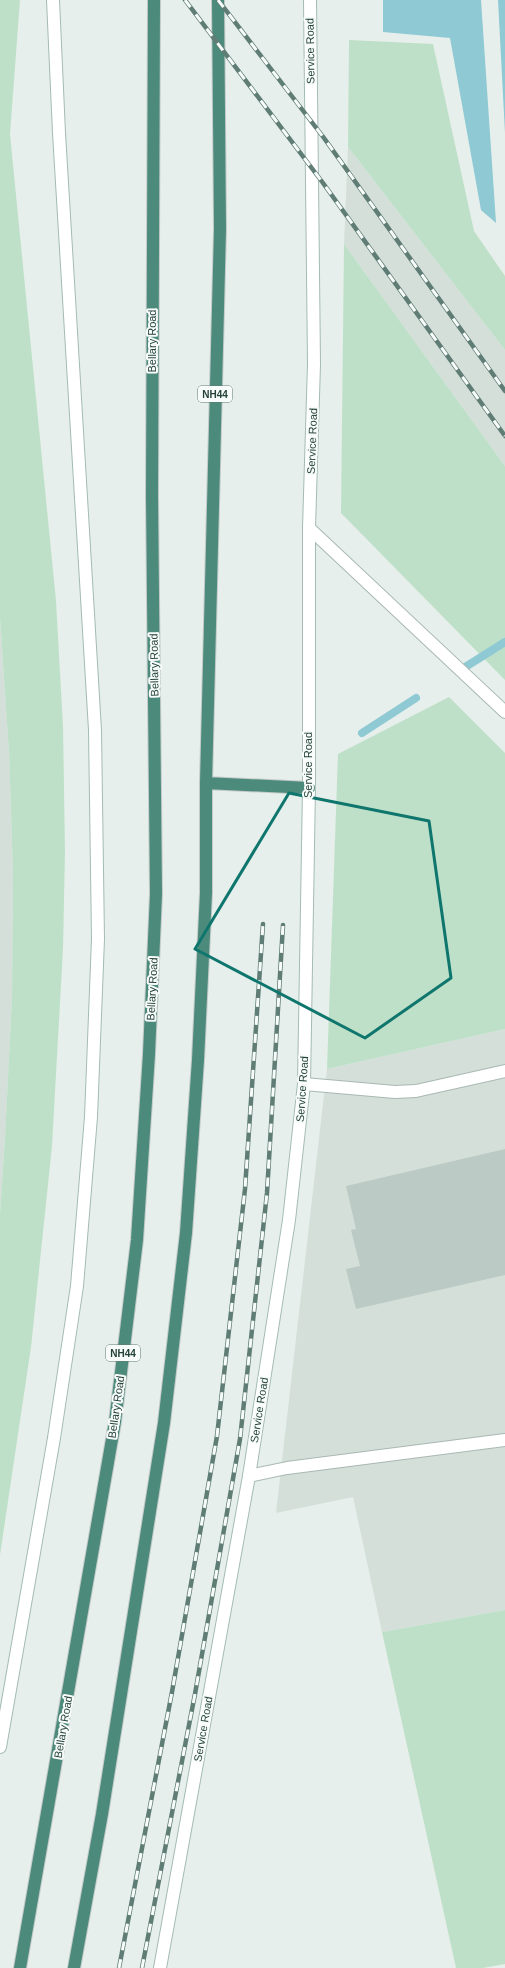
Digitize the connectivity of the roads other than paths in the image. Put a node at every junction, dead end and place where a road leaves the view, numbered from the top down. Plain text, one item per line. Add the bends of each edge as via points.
1 (53, 0) edge
2 (154, 0) edge
3 (218, 0) edge
4 (310, 0) edge
5 (309, 528) junction
6 (505, 712) edge
7 (206, 785) junction
8 (308, 788) junction
9 (505, 1071) edge
10 (304, 1084) junction
11 (505, 1440) edge
12 (249, 1476) junction
13 (0, 1747) edge
14 (20, 1968) edge
15 (74, 1968) edge
16 (160, 1968) edge

1 - 13 main road via 95,730 98,939 91,1117 78,1286
2 - 14 highway, Bellary Road / NH44 via 152,496 156,894 137,1240 115,1422
3 - 7 highway, NH44 via 220,229
4 - 5 main road, Service Road via 314,364
5 - 6 main road
5 - 8 main road, Service Road
7 - 8 highway
7 - 15 highway, NH44 via 205,901 198,1060 185,1240 164,1423 104,1806
8 - 10 main road, Service Road
9 - 10 main road via 416,1091 395,1092
10 - 12 main road, Service Road via 289,1220
11 - 12 main road via 287,1468
12 - 16 main road, Service Road

